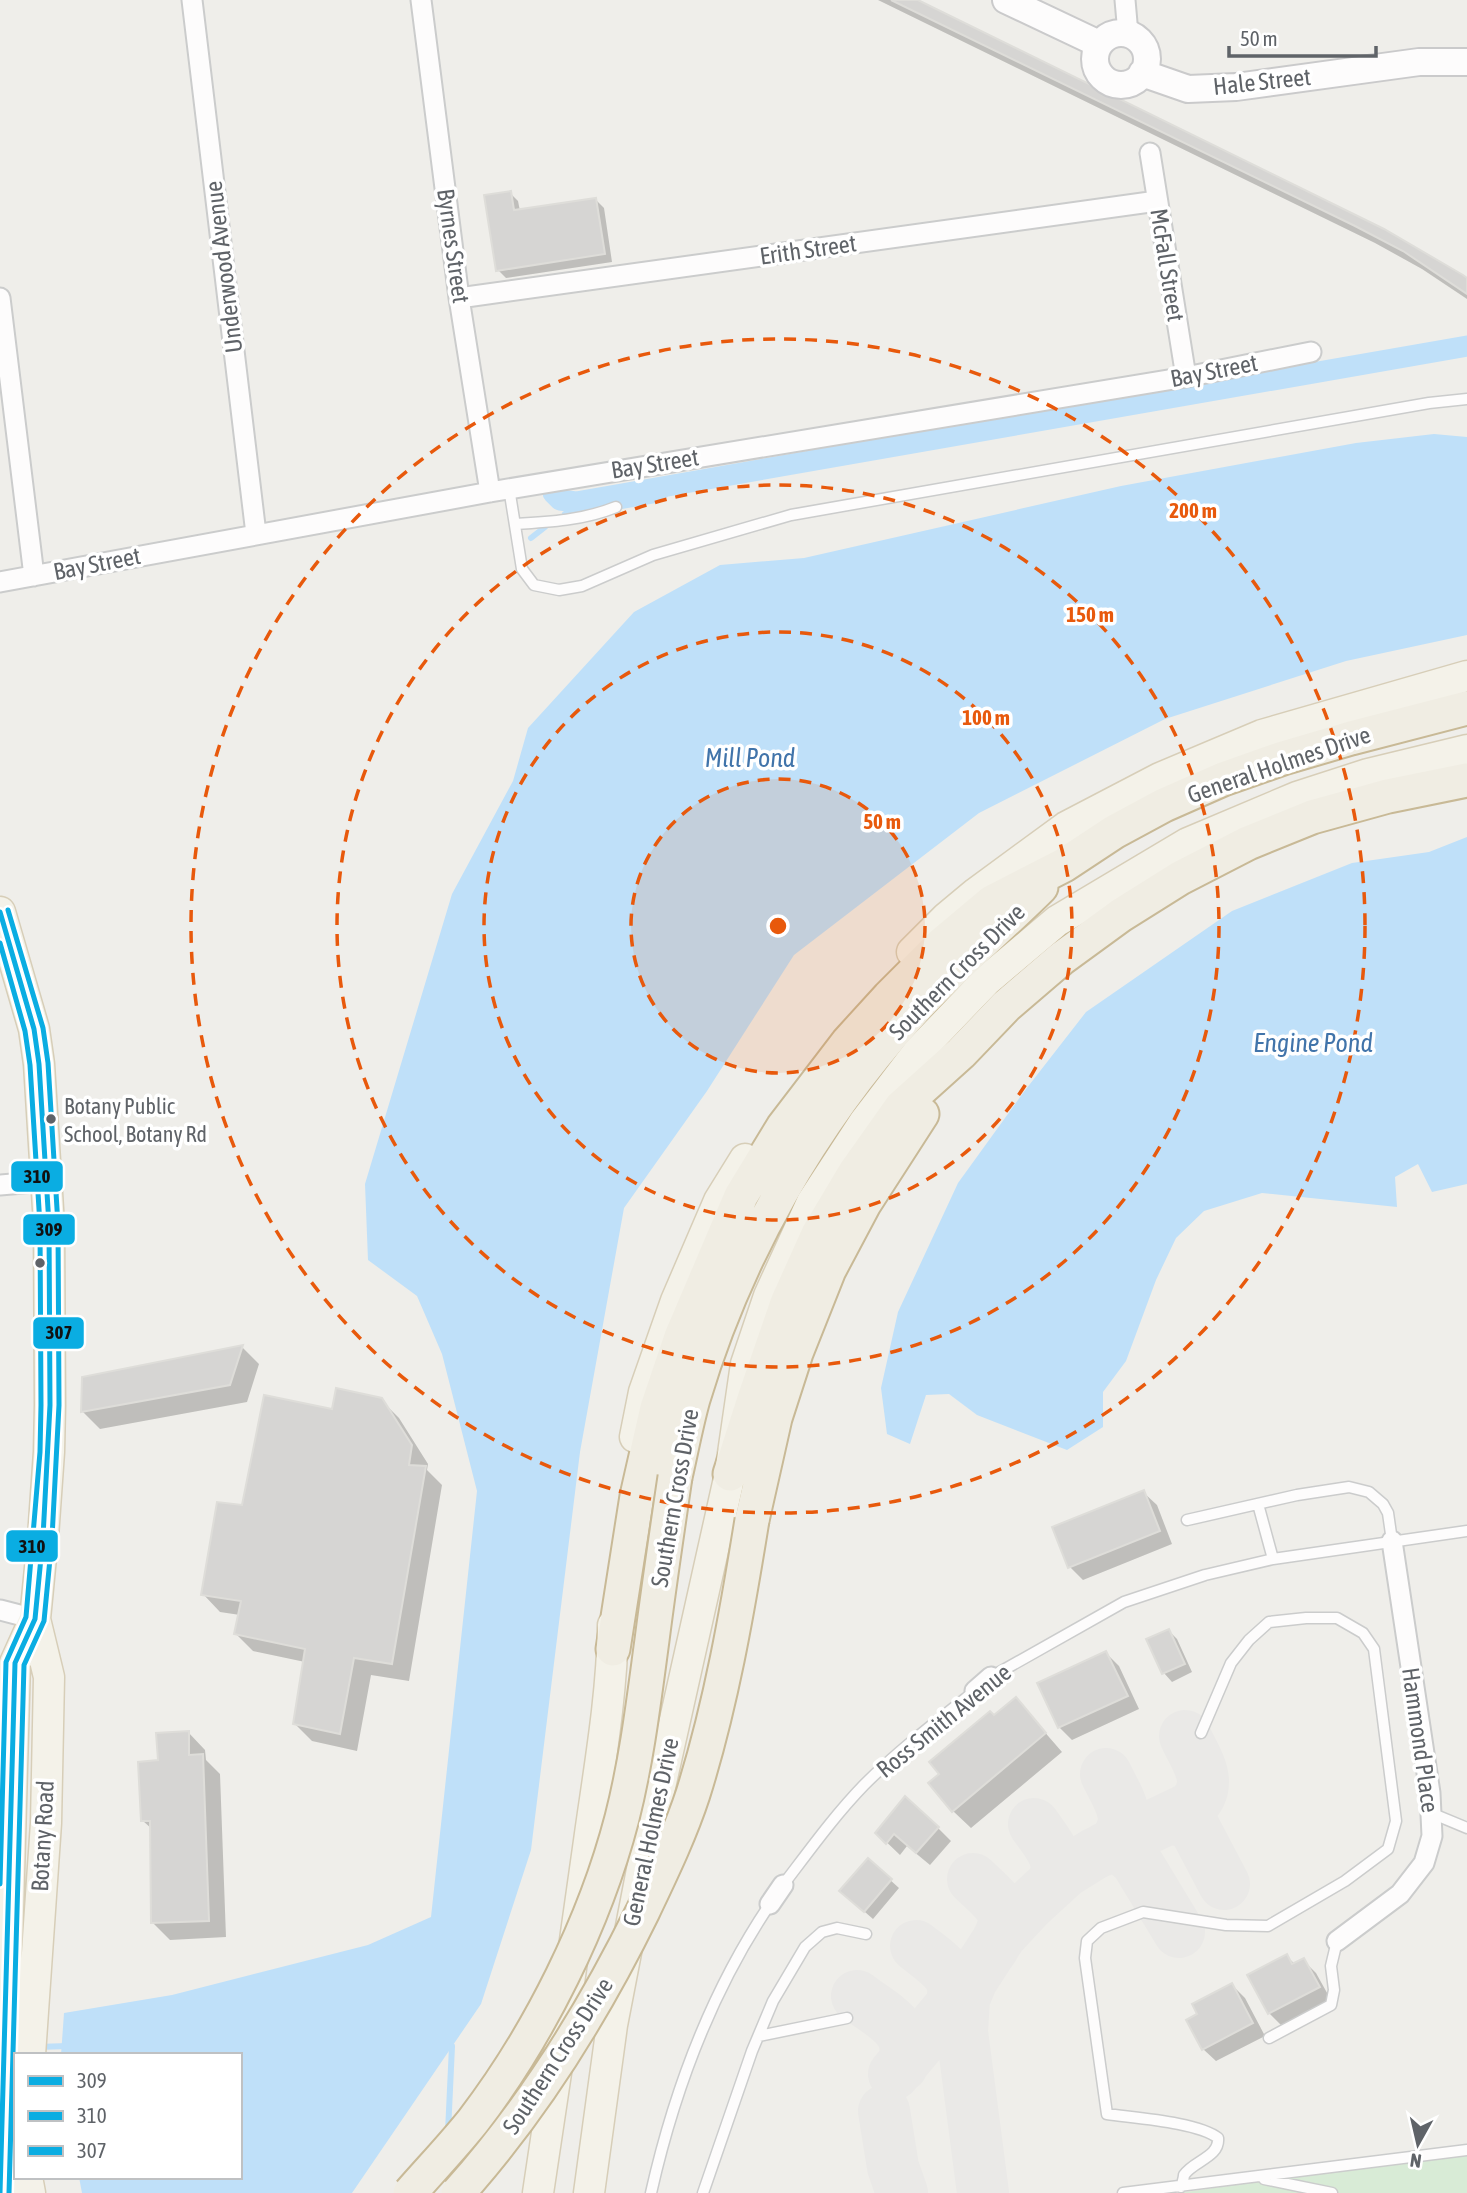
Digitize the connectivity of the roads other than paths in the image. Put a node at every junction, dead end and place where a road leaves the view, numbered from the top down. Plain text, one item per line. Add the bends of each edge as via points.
1 (192, 0) edge
2 (421, 0) edge
3 (1006, 0) edge
4 (1125, 0) edge
5 (1128, 34) junction
6 (1099, 44) junction
7 (1466, 61) edge
8 (1142, 74) junction
9 (1150, 153) dead end
10 (1157, 201) junction
11 (0, 298) edge
12 (459, 299) junction
13 (1311, 352) dead end
14 (1186, 377) junction
15 (1467, 399) edge
16 (499, 490) junction
17 (616, 507) dead end
18 (515, 524) junction
19 (256, 534) junction
20 (34, 576) junction
21 (0, 582) edge
22 (1467, 676) edge
23 (1467, 708) edge
24 (1467, 750) edge
25 (1467, 780) edge
26 (1064, 865) junction
27 (0, 912) edge
28 (961, 1053) junction
29 (47, 1181) junction
30 (0, 1185) edge
31 (730, 1474) junction
32 (1258, 1504) junction
33 (1187, 1520) dead end
34 (1467, 1531) edge
35 (1392, 1541) junction
36 (1273, 1559) junction
37 (0, 1610) edge
38 (35, 1619) junction
39 (613, 1649) junction
40 (991, 1677) joint
41 (975, 1691) joint
42 (1201, 1733) dead end
43 (1431, 1813) junction
44 (1467, 1828) edge
45 (783, 1885) joint
46 (770, 1904) joint
47 (866, 1934) dead end
48 (1337, 1941) joint
49 (19, 2009) junction
50 (847, 2018) dead end
51 (759, 2036) junction
52 (1269, 2038) dead end
53 (30, 2053) edge
54 (2, 2095) edge
55 (1467, 2150) edge
56 (1255, 2177) junction
57 (1181, 2186) junction
58 (0, 2193) edge
59 (410, 2193) edge
60 (458, 2193) edge
61 (538, 2193) edge
62 (589, 2193) edge
63 (651, 2193) edge
64 (704, 2193) edge
65 (1123, 2193) edge
66 (1332, 2193) edge

1 - 19 street, Underwood Avenue
2 - 12 street, Byrnes Street
3 - 6 street
4 - 5 street
5 - 6 street via 1112,34
5 - 8 street via 1146,50
6 - 8 street via 1095,60 1106,80 1121,85
7 - 8 street, Hale Street via 1419,62 1236,87 1188,89
9 - 10 street, McFall Street
10 - 12 street, Erith Street
10 - 14 street, McFall Street
11 - 20 street
12 - 16 street, Byrnes Street
13 - 14 street, Bay Street
14 - 16 street, Bay Street
15 - 18 lane via 791,515 653,555 582,586 559,590 534,585 522,569
16 - 18 lane
16 - 19 street, Bay Street
17 - 18 lane via 595,516
19 - 20 street, Bay Street
20 - 21 street, Bay Street
22 - 39 main road via 1262,735 1160,778 1066,827 946,918 828,1042 719,1201 676,1301 644,1392 627,1473 615,1546
23 - 26 highway, General Holmes Drive via 1351,738 1223,779 1115,832
24 - 31 main road, General Holmes Drive via 1297,797 1188,843 1057,921 986,981 917,1053 812,1202 769,1296 746,1364
25 - 28 highway via 1312,817 1180,878 1062,958
26 - 39 highway via 992,902 889,997 783,1127 741,1196 681,1337 657,1408
26 - 59 highway, Southern Cross Drive, bridge via 912,1012 841,1098 762,1225 722,1314 693,1399 675,1476 638,1745 622,1819 600,1886 557,1985 525,2043 472,2122
27 - 29 main road, Botany Road via 34,1029
28 - 31 highway via 901,1107 818,1234 787,1303
28 - 60 highway, Southern Cross Drive, bridge via 864,1204 829,1270 796,1353 775,1418 752,1520 711,1733 668,1859 585,2022 540,2092
29 - 30 street
29 - 38 main road, Botany Road via 49,1452
31 - 62 main road, General Holmes Drive via 645,1854 612,2025
32 - 33 lane
32 - 35 lane via 1349,1487 1370,1492 1388,1513
32 - 36 lane
34 - 35 lane, Ross Smith Avenue
35 - 36 lane, Ross Smith Avenue
35 - 43 street, Hammond Place
36 - 40 lane, Ross Smith Avenue via 1124,1602
37 - 38 street
38 - 49 main road, Botany Road via 48,1677 46,1823
39 - 61 main road
40 - 41 street, Ross Smith Avenue
41 - 45 lane, Ross Smith Avenue via 864,1786
42 - 57 lane via 1231,1663 1269,1622 1337,1618 1363,1633 1374,1649 1396,1821 1388,1849 1345,1881 1268,1926 1226,1925 1143,1912 1101,1927 1087,1941 1085,1958 1107,2113 1210,2132 1218,2138 1215,2151 1191,2168
43 - 44 lane
43 - 48 street, Hammond Place via 1432,1836 1424,1863 1400,1894
45 - 46 street, Ross Smith Avenue
46 - 63 lane, Ross Smith Avenue via 725,1983 694,2051 673,2106
47 - 51 lane via 838,1928 822,1932 805,1947 773,2001
48 - 52 lane via 1331,1966 1331,2005
49 - 53 main road, Botany Road
49 - 54 main road, Botany Road
50 - 51 lane
51 - 64 lane
54 - 58 main road, Botany Road
55 - 56 lane
56 - 57 lane
56 - 66 lane
57 - 65 lane

